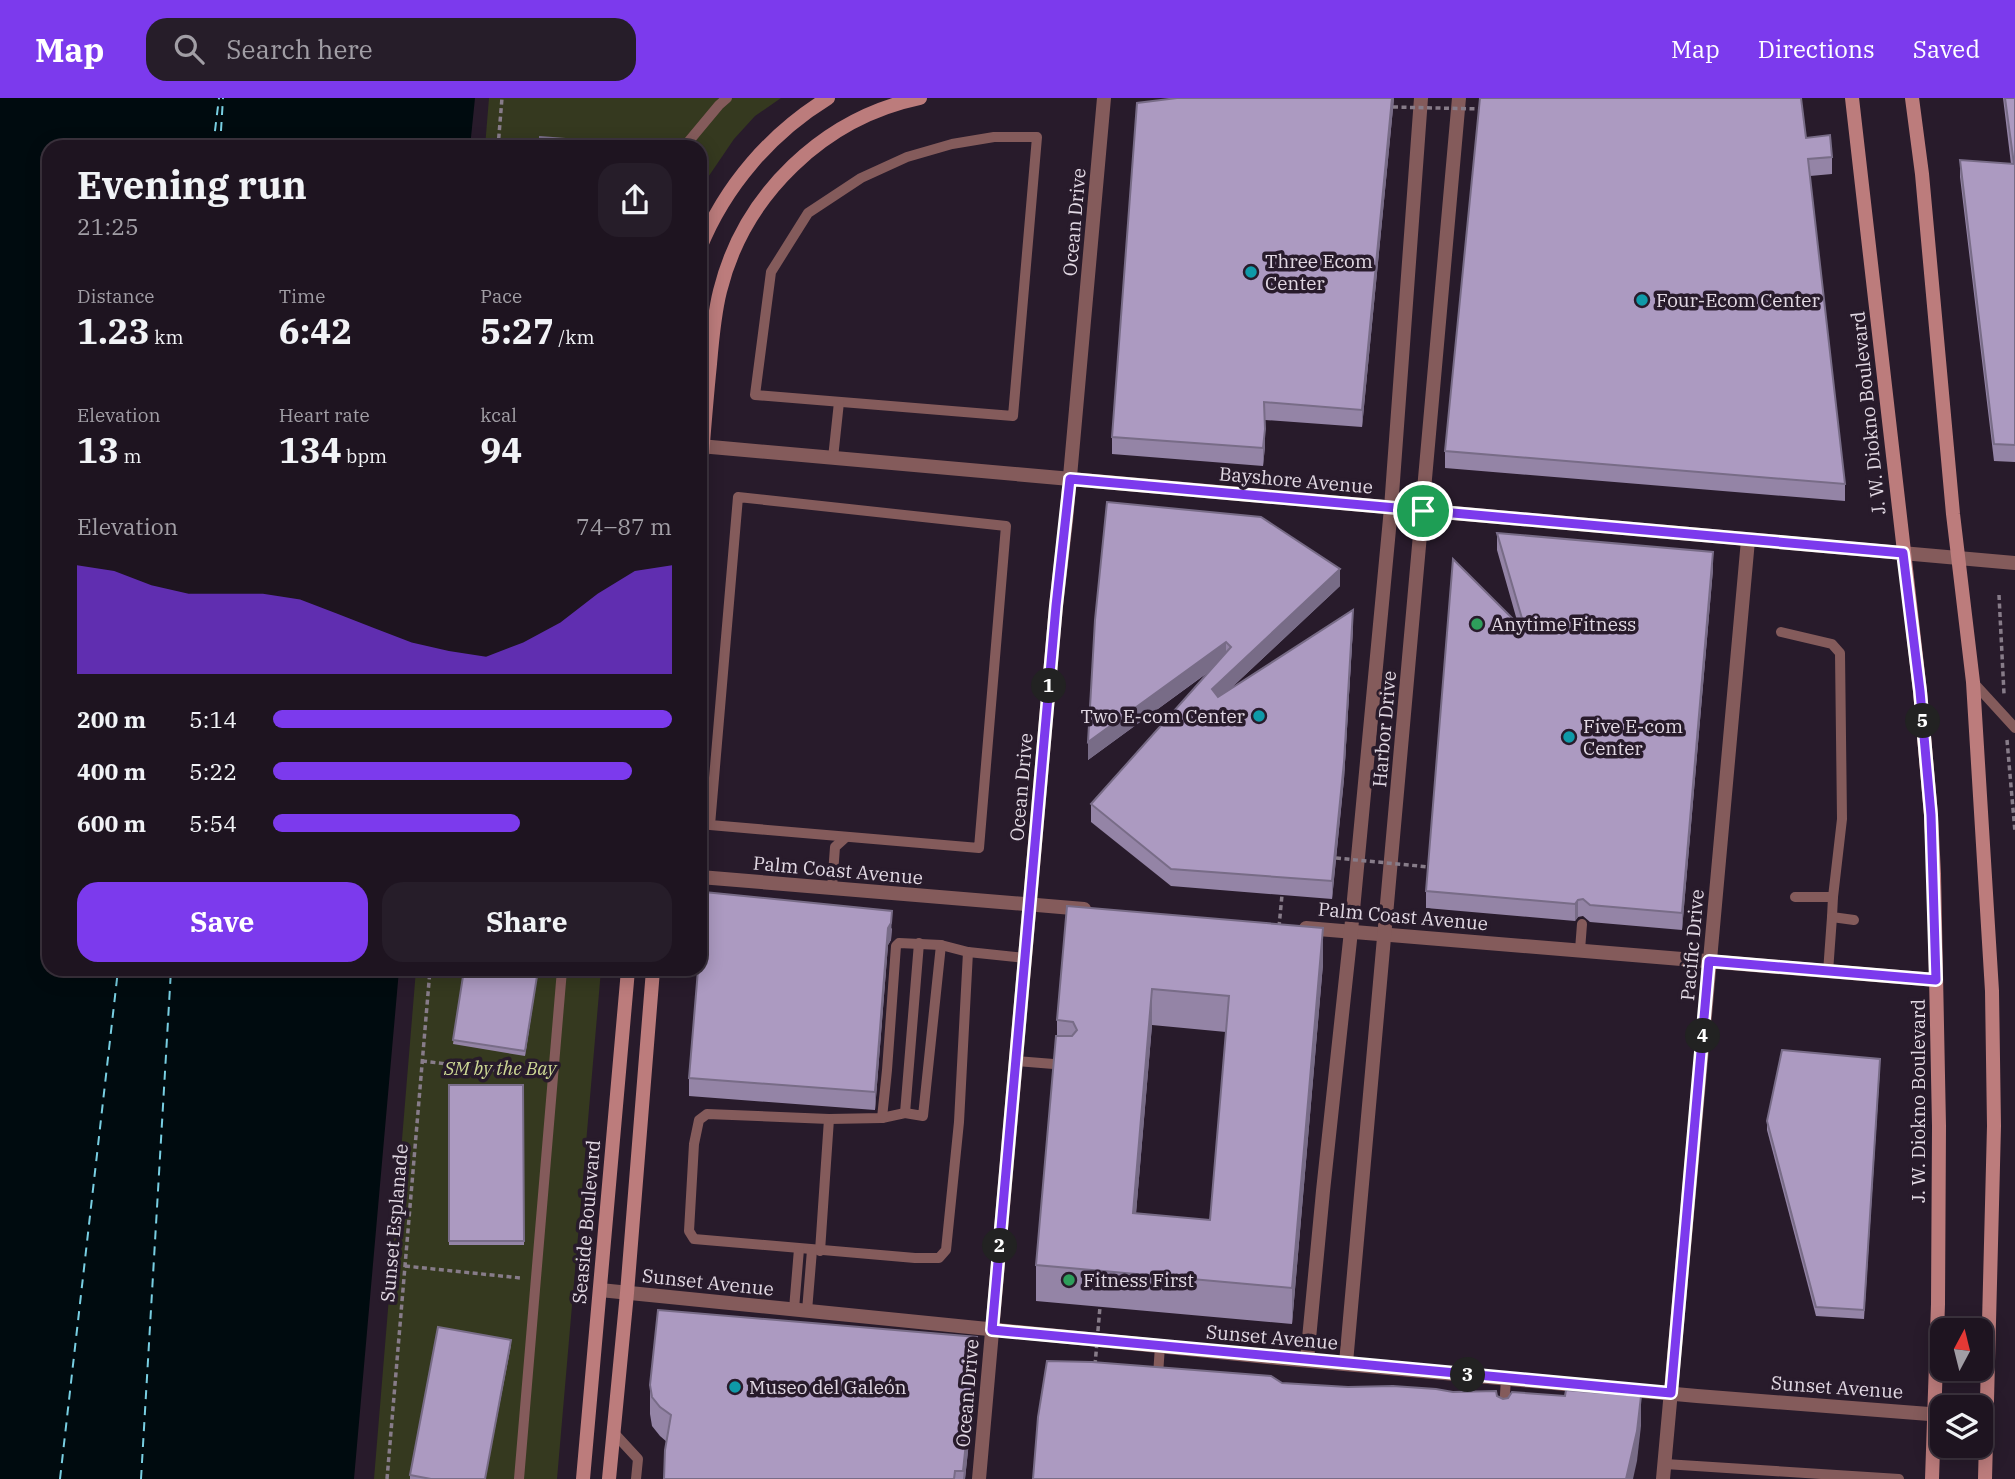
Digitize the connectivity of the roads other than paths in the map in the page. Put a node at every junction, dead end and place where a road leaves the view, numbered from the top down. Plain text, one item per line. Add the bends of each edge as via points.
1 (727, 98) edge
2 (828, 98) edge
3 (920, 98) edge
4 (1104, 98) edge
5 (1421, 98) edge
6 (1459, 98) edge
7 (1852, 98) edge
8 (1912, 98) edge
9 (690, 140) edge
10 (707, 234) edge
11 (707, 388) edge
12 (839, 402) junction
13 (707, 447) edge
14 (832, 458) junction
15 (1070, 479) junction
16 (1391, 508) junction
17 (1423, 511) junction
18 (1748, 540) junction
19 (1903, 553) junction
20 (1958, 558) junction
21 (2015, 563) edge
22 (1781, 632) dead end
23 (1973, 682) junction
24 (2015, 728) edge
25 (846, 837) junction
26 (707, 878) edge
27 (832, 888) junction
28 (1795, 897) dead end
29 (1833, 897) junction
30 (1030, 905) junction
31 (1097, 910) edge
32 (1832, 917) junction
33 (1854, 919) dead end
34 (1583, 924) dead end
35 (1283, 930) edge
36 (1351, 931) junction
37 (1384, 934) junction
38 (919, 943) junction
39 (941, 945) junction
40 (1580, 950) junction
41 (968, 953) junction
42 (1025, 958) junction
43 (1709, 961) junction
44 (1828, 972) junction
45 (561, 976) edge
46 (627, 976) edge
47 (653, 976) edge
48 (1936, 980) junction
49 (1016, 1061) junction
50 (1069, 1065) edge
51 (905, 1113) junction
52 (882, 1118) junction
53 (829, 1119) junction
54 (799, 1249) junction
55 (816, 1250) junction
56 (600, 1290) junction
57 (627, 1293) junction
58 (801, 1310) junction
59 (992, 1330) junction
60 (1160, 1346) junction
61 (1307, 1360) junction
62 (1346, 1363) junction
63 (1158, 1375) edge
64 (1506, 1378) junction
65 (1671, 1393) junction
66 (1939, 1395) edge
67 (1985, 1395) edge
68 (1930, 1413) edge
69 (1504, 1421) edge
70 (614, 1433) junction
71 (1934, 1458) edge
72 (1985, 1458) edge
73 (1665, 1464) junction
74 (1706, 1466) junction
75 (1731, 1473) edge
76 (1754, 1474) edge
77 (1779, 1475) edge
78 (1803, 1476) edge
79 (1826, 1477) edge
80 (1851, 1477) edge
81 (519, 1479) edge
82 (583, 1479) edge
83 (610, 1479) edge
84 (636, 1479) edge
85 (979, 1479) edge
86 (1663, 1479) edge
87 (1705, 1479) edge
88 (1899, 1479) edge
89 (1932, 1479) edge
90 (1985, 1479) edge

1 - 9 lane
2 - 10 street via 787,128 746,170
3 - 11 street via 860,117 816,145 786,172 745,228 727,267 719,292
4 - 15 street, Ocean Drive
5 - 16 street, Harbor Drive
6 - 17 street, Harbor Drive
7 - 19 street, J. W. Diokno Boulevard
8 - 20 street
12 - 12 lane via 1013,416 1037,137 994,137 907,157 861,178 808,213 771,272 755,395
12 - 14 lane
13 - 14 street, Bayshore Avenue
14 - 15 street, Bayshore Avenue
15 - 16 street, Bayshore Avenue
15 - 30 street, Ocean Drive
16 - 17 street, Bayshore Avenue
16 - 36 street, Harbor Drive
17 - 18 street, Bayshore Avenue
17 - 37 street, Harbor Drive
18 - 19 street, Bayshore Avenue
18 - 43 street, Pacific Drive
19 - 20 street, Bayshore Avenue
19 - 48 street, J. W. Diokno Boulevard via 1931,815
20 - 21 street, Bayshore Avenue
20 - 23 street
22 - 29 lane via 1832,644 1840,653 1842,819
23 - 24 lane
23 - 67 street via 1992,991 1994,1126
25 - 25 lane via 979,848 1006,526 738,497 710,825
25 - 27 lane via 835,847
26 - 27 street, Palm Coast Avenue
27 - 30 street, Palm Coast Avenue
28 - 29 lane
29 - 32 lane
30 - 31 street, Palm Coast Avenue
30 - 42 street, Ocean Drive
32 - 33 lane
32 - 44 lane
34 - 40 lane
35 - 36 street, Palm Coast Avenue
36 - 37 street, Palm Coast Avenue
36 - 61 street, Harbor Drive
37 - 40 street, Palm Coast Avenue
37 - 62 street, Harbor Drive
38 - 39 lane
38 - 51 lane
38 - 52 lane via 896,946
39 - 41 lane
39 - 51 lane via 923,1116
40 - 43 street, Palm Coast Avenue
41 - 42 lane
41 - 55 lane via 959,1122 946,1250 939,1258 915,1258
42 - 49 street, Ocean Drive
43 - 44 street, Palm Coast Avenue
43 - 65 street, Pacific Drive
44 - 48 street, Palm Coast Avenue
45 - 81 lane
46 - 56 street, Seaside Boulevard
47 - 57 street
48 - 66 street, J. W. Diokno Boulevard
49 - 50 lane
49 - 59 street, Ocean Drive
51 - 52 lane
52 - 53 lane
53 - 54 lane via 707,1114 699,1120 691,1236
53 - 55 lane
54 - 55 lane
54 - 58 lane
55 - 58 lane
56 - 57 street, Sunset Avenue
56 - 82 street, Seaside Boulevard
57 - 58 street, Sunset Avenue
57 - 70 street
58 - 59 street, Sunset Avenue
59 - 60 street, Sunset Avenue
59 - 85 street, Ocean Drive
60 - 61 street, Sunset Avenue
60 - 63 lane
61 - 62 street, Sunset Avenue
62 - 64 street, Sunset Avenue
64 - 65 street, Sunset Avenue
64 - 69 lane
65 - 68 street, Sunset Avenue
65 - 73 street, Pacific Drive
70 - 83 street
70 - 84 lane via 638,1459
71 - 89 street, J. W. Diokno Boulevard
72 - 90 street
73 - 74 lane
73 - 86 street, Pacific Drive
74 - 75 lane
74 - 87 lane
75 - 76 lane
76 - 77 lane
77 - 78 lane
78 - 79 lane
79 - 80 lane
80 - 88 lane

